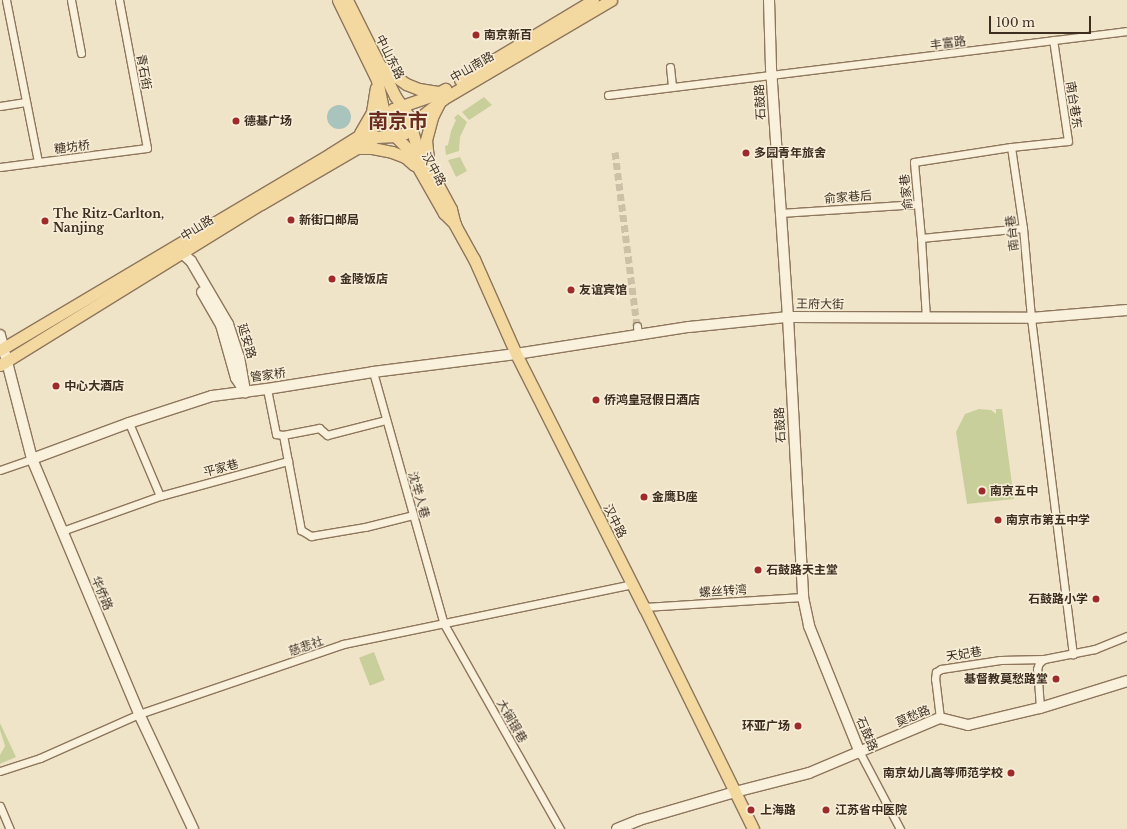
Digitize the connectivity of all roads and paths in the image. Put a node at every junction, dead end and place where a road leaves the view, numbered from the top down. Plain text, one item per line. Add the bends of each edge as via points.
1 (6, 0) edge
2 (71, 0) edge
3 (119, 0) edge
4 (338, 0) edge
5 (347, 0) edge
6 (593, 0) edge
7 (611, 0) edge
8 (769, 0) edge
9 (1127, 31) edge
10 (1053, 40) junction
11 (81, 53) dead end
12 (375, 66) junction
13 (670, 67) dead end
14 (771, 76) junction
15 (672, 88) junction
16 (608, 95) dead end
17 (441, 96) junction
18 (26, 102) junction
19 (0, 106) edge
20 (393, 110) junction
21 (412, 125) junction
22 (392, 132) junction
23 (355, 144) junction
24 (1011, 147) junction
25 (147, 148) joint
26 (38, 162) junction
27 (0, 167) edge
28 (425, 170) junction
29 (918, 204) junction
30 (780, 213) junction
31 (1023, 228) junction
32 (921, 238) junction
33 (182, 253) junction
34 (1127, 310) edge
35 (788, 317) junction
36 (926, 318) junction
37 (1031, 318) junction
38 (0, 335) edge
39 (2, 349) edge
40 (516, 354) junction
41 (3, 363) edge
42 (373, 372) junction
43 (267, 389) junction
44 (245, 392) junction
45 (386, 420) junction
46 (128, 423) junction
47 (283, 435) junction
48 (32, 459) junction
49 (288, 461) junction
50 (0, 470) edge
51 (160, 496) junction
52 (413, 516) junction
53 (62, 532) junction
54 (632, 584) junction
55 (803, 596) junction
56 (644, 607) junction
57 (444, 624) junction
58 (1127, 636) edge
59 (1073, 654) junction
60 (1044, 659) junction
61 (1127, 681) edge
62 (1040, 708) junction
63 (139, 714) junction
64 (940, 718) junction
65 (860, 753) junction
66 (0, 771) edge
67 (735, 792) junction
68 (0, 806) edge
69 (6, 820) junction
70 (0, 825) edge
71 (10, 829) edge
72 (193, 829) edge
73 (560, 829) edge
74 (617, 829) edge
75 (753, 829) edge
76 (900, 829) edge

1 - 18 street
2 - 11 street
3 - 25 street, 青石街
4 - 12 main road, 中山东路
5 - 12 main road, 中山东路
6 - 17 main road, 中山南路
7 - 17 main road, 中山南路
8 - 14 street, 石鼓路
9 - 10 street, 丰富路
10 - 14 street, 丰富路
10 - 24 street, 南台巷东 via 1068,141
12 - 17 main road via 406,84
12 - 20 main road, 中山东路
12 - 20 main road, 中山东路 via 380,89
12 - 23 main road via 376,93 372,112
13 - 15 street
14 - 15 street, 丰富路
14 - 30 street, 石鼓路
15 - 16 street, 丰富路
17 - 20 main road, 中山南路
17 - 21 main road, 中山南路
17 - 28 main road via 426,140
18 - 19 street
18 - 26 street
20 - 21 main road, 中山东路 via 408,115
20 - 22 main road, 中山东路
20 - 23 main road, 中山路
21 - 22 main road via 405,133
21 - 28 main road, 汉中路
22 - 23 main road, 中山路
22 - 28 main road, 汉中路
23 - 28 main road via 400,155
23 - 33 main road, 中山路
23 - 39 main road, 中山路
24 - 29 street, 俞家巷 via 914,162
24 - 31 street, 南台巷
25 - 26 street, 糖坊桥
26 - 27 street, 糖坊桥
28 - 40 main road, 汉中路 via 444,213 455,225 474,260
29 - 30 street, 俞家巷后
29 - 32 street, 俞家巷
30 - 35 street, 石鼓路
31 - 32 street
31 - 37 street, 南台巷
32 - 36 street, 俞家巷
33 - 41 main road, 中山路
33 - 44 street, 延安路 via 185,264 218,320 236,378
34 - 37 street, 王府大街
35 - 36 street, 王府大街
35 - 40 street, 王府大街 via 638,331
35 - 55 street, 石鼓路
36 - 37 street, 王府大街
37 - 59 street, 南台巷
38 - 39 street, 华侨路
39 - 41 street, 华侨路
40 - 42 street, 管家桥
40 - 54 main road, 汉中路
41 - 48 street, 华侨路
42 - 43 street, 管家桥
42 - 45 street, 沈举人巷
43 - 44 street, 管家桥
43 - 47 street via 276,434
44 - 46 street, 管家桥 via 212,396
45 - 47 street via 327,436 319,428
45 - 52 street, 沈举人巷
46 - 48 street, 管家桥
46 - 51 street
47 - 49 street
48 - 50 street
48 - 53 street, 华侨路
49 - 51 street, 平家巷
49 - 52 street via 301,530 310,536
51 - 53 street, 平家巷
52 - 57 street, 沈举人巷
53 - 63 street, 华侨路
54 - 56 main road, 汉中路
54 - 57 street, 慈悲社
55 - 56 street, 螺丝转湾
55 - 65 street, 石鼓路 via 809,626
56 - 67 main road, 汉中路
57 - 63 street, 慈悲社 via 343,644
57 - 73 street, 大锏银巷
58 - 59 street, 天妃巷 via 1095,649
59 - 60 street, 天妃巷
60 - 62 street via 1037,669
60 - 64 street, 天妃巷 via 1000,660 941,669 936,672 934,679
61 - 62 street, 莫愁路
62 - 64 street, 莫愁路 via 968,725
63 - 66 street, 慈悲社 via 40,758
63 - 72 street, 华侨路
64 - 65 street, 莫愁路
65 - 67 street, 莫愁路 via 809,773
65 - 76 street, 石鼓路
67 - 74 street via 639,820
67 - 75 main road, 汉中路
68 - 69 street
69 - 70 street
69 - 71 street

